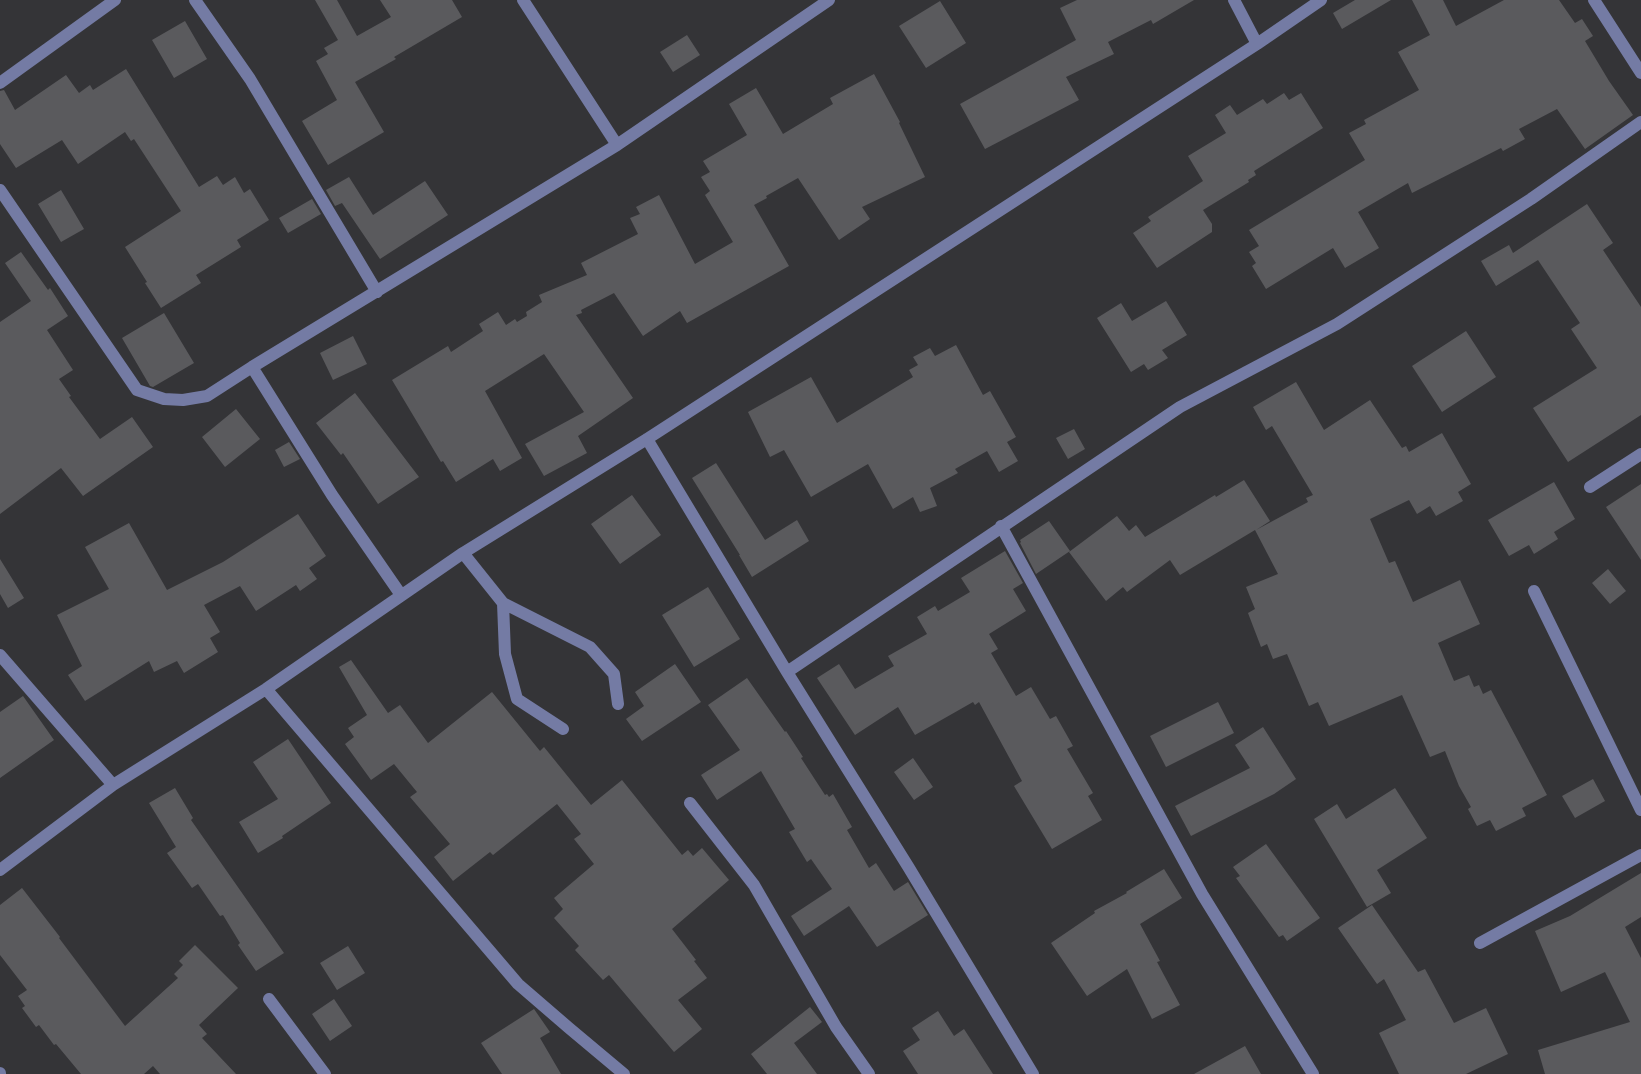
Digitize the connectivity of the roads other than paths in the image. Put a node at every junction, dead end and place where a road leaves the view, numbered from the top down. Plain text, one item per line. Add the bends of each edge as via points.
1 (115, 0) edge
2 (195, 0) edge
3 (523, 0) edge
4 (829, 0) edge
5 (1234, 0) edge
6 (1321, 0) edge
7 (1594, 0) edge
8 (1257, 44) junction
9 (1636, 54) edge
10 (1641, 73) edge
11 (0, 83) edge
12 (1641, 122) edge
13 (617, 145) junction
14 (0, 190) edge
15 (377, 292) junction
16 (252, 367) junction
17 (647, 439) junction
18 (1641, 454) edge
19 (1590, 487) dead end
20 (1002, 526) junction
21 (463, 553) junction
22 (1534, 591) dead end
23 (401, 595) junction
24 (503, 603) junction
25 (0, 655) edge
26 (787, 672) junction
27 (266, 689) junction
28 (618, 704) dead end
29 (563, 729) dead end
30 (113, 785) junction
31 (690, 803) dead end
32 (1641, 810) edge
33 (1641, 855) edge
34 (0, 870) edge
35 (1480, 943) dead end
36 (269, 999) dead end
37 (326, 1074) edge
38 (624, 1074) edge
39 (869, 1074) edge
40 (1033, 1074) edge
41 (1313, 1074) edge

1 - 11 street
2 - 15 street via 250,79
3 - 13 street
4 - 13 street
5 - 8 street
6 - 8 street
7 - 9 street
8 - 17 street
9 - 10 street
12 - 20 street via 1531,199 1337,324 1180,407
13 - 15 street
14 - 16 street via 137,390 164,399 207,396
15 - 16 street
16 - 23 street via 332,495
17 - 21 street
17 - 26 street
18 - 19 street
20 - 26 street
20 - 41 street via 1202,894
21 - 23 street
21 - 24 street
22 - 32 street
23 - 27 street
24 - 28 street via 590,647 614,674
24 - 29 street via 505,654 517,699
25 - 30 street
26 - 40 street
27 - 30 street
27 - 38 street via 518,984
30 - 34 street
31 - 39 street via 754,885 836,1027
33 - 35 street
36 - 37 street

